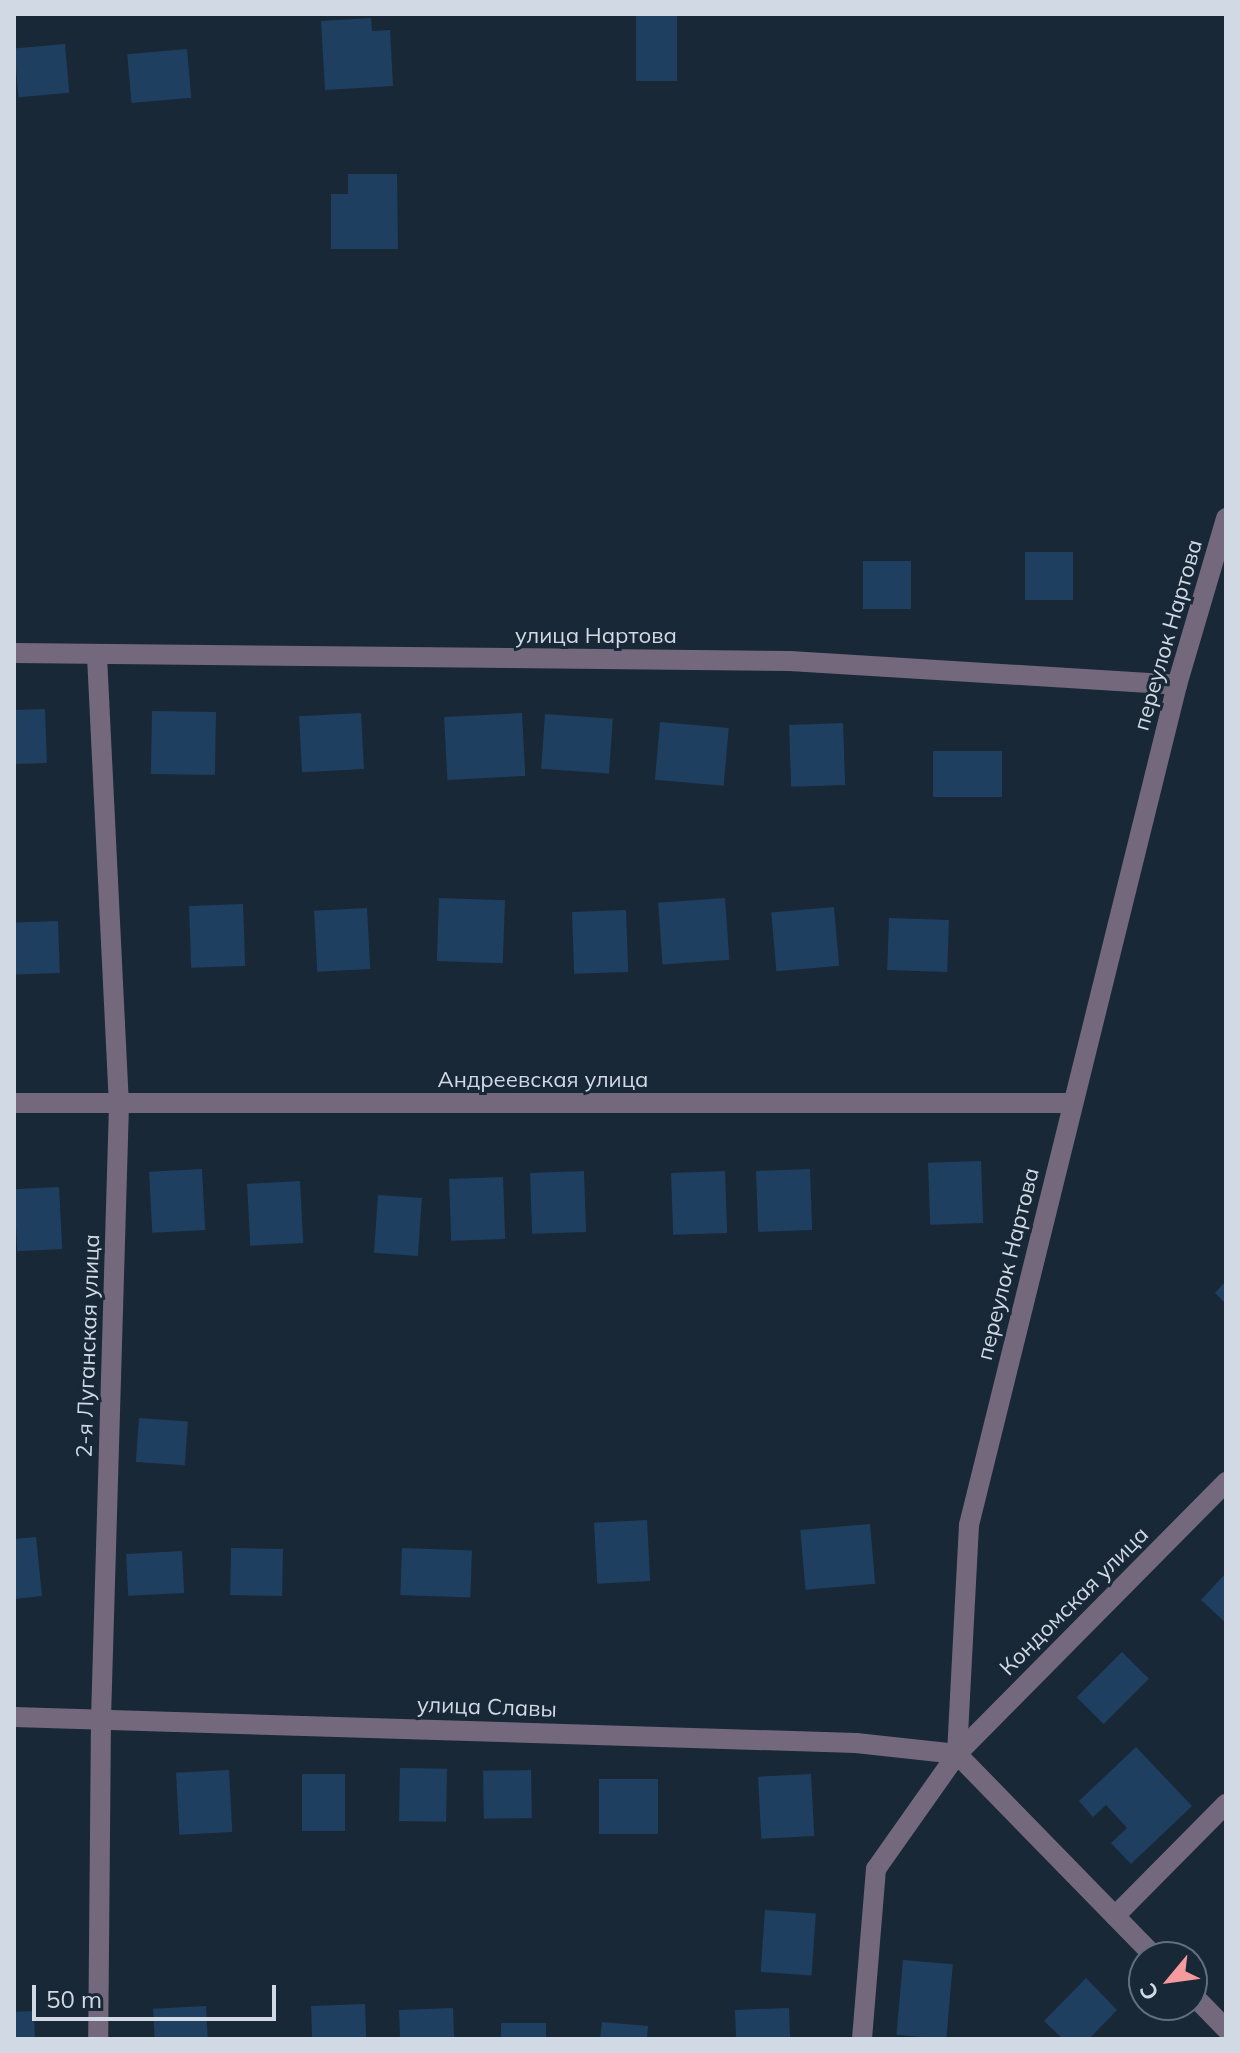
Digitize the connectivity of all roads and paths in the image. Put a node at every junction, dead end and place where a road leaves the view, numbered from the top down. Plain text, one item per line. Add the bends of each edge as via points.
1 (1226, 518) edge
2 (14, 653) edge
3 (97, 656) junction
4 (1177, 685) junction
5 (14, 1103) edge
6 (1072, 1103) junction
7 (119, 1105) junction
8 (1226, 1482) edge
9 (14, 1717) edge
10 (101, 1718) junction
11 (957, 1754) junction
12 (1226, 1804) edge
13 (1115, 1916) junction
14 (1139, 1941) edge
15 (1208, 2010) edge
16 (1226, 2029) edge
17 (98, 2039) edge
18 (862, 2039) edge

1 - 4 street, переулок Нартова
2 - 3 street, улица Нартова
3 - 4 street, улица Нартова via 790,661
3 - 7 street, 2-я Луганская улица
4 - 6 street, переулок Нартова
5 - 7 street, Андреевская улица
6 - 7 street, Андреевская улица
6 - 11 street, переулок Нартова via 969,1525
7 - 10 street, 2-я Луганская улица
8 - 11 street, Кондомская улица
9 - 10 street, улица Славы
10 - 11 street, улица Славы via 856,1743
10 - 17 street, 2-я Луганская улица
11 - 13 street
11 - 18 street, Кондомская улица via 876,1869
12 - 13 street
13 - 14 street
15 - 16 street

